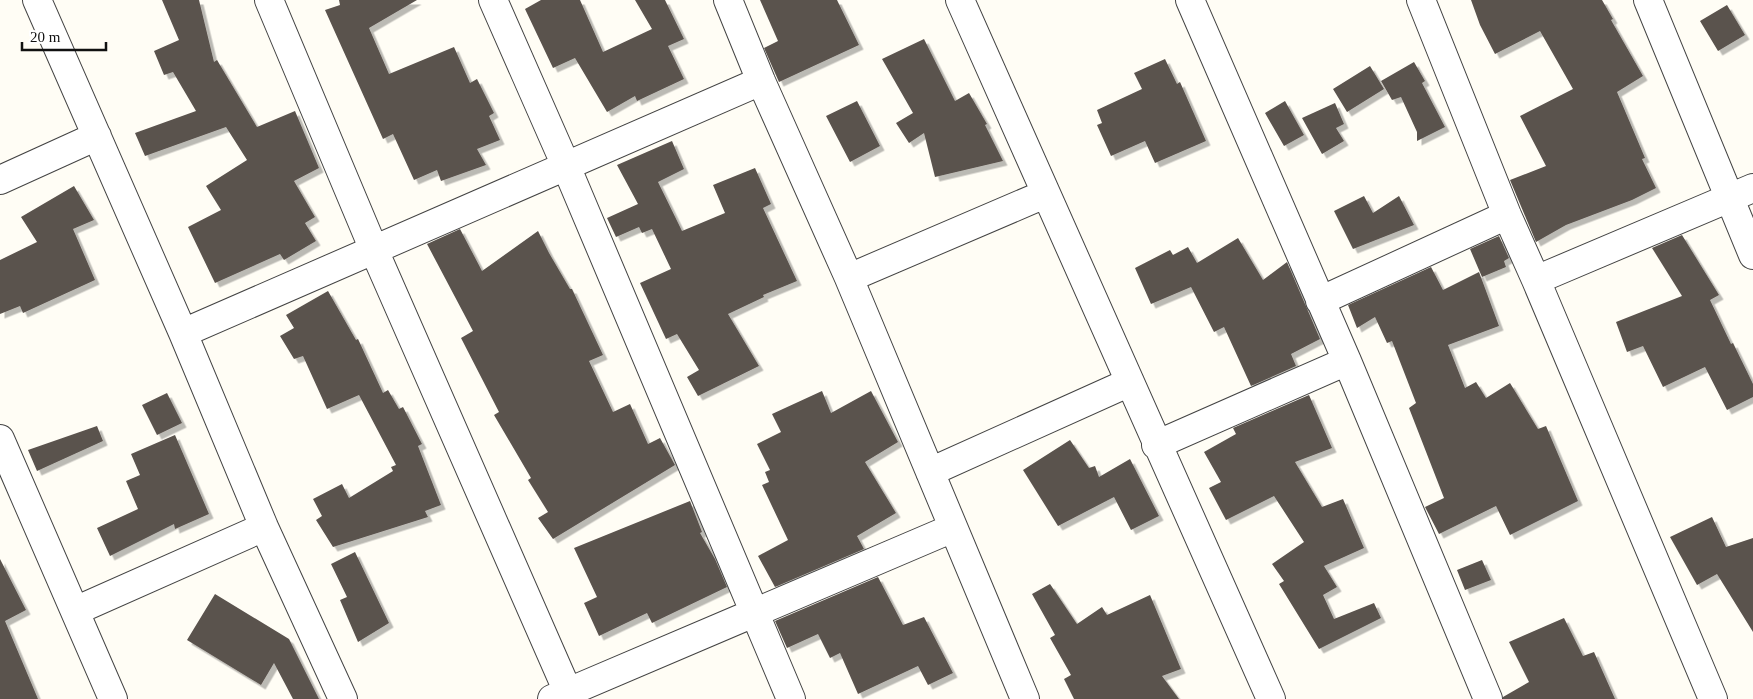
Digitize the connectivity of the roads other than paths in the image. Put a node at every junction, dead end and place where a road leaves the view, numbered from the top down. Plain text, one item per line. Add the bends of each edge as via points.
1 (37, 0) edge
2 (269, 0) edge
3 (493, 0) edge
4 (728, 0) edge
5 (960, 0) edge
6 (1190, 0) edge
7 (1422, 0) edge
8 (1648, 0) edge
9 (761, 81) junction
10 (97, 136) junction
11 (566, 166) junction
12 (0, 180) edge
13 (1753, 188) edge
14 (1045, 194) junction
15 (1729, 199) junction
16 (1507, 215) junction
17 (374, 250) junction
18 (1753, 255) edge
19 (849, 278) junction
20 (1536, 280) junction
21 (1320, 301) junction
22 (183, 333) junction
23 (1347, 361) junction
24 (1130, 382) junction
25 (0, 439) edge
26 (1156, 445) junction
27 (930, 472) junction
28 (264, 527) junction
29 (953, 528) junction
30 (75, 611) junction
31 (753, 613) junction
32 (564, 697) edge
33 (113, 699) edge
34 (342, 699) edge
35 (791, 699) edge
36 (1025, 699) edge
37 (1271, 699) edge
38 (1488, 699) edge
39 (1713, 699) edge

1 - 10 street
2 - 17 street
3 - 11 street
4 - 9 street
5 - 14 street
6 - 21 street
7 - 16 street
8 - 15 street
9 - 11 street
9 - 19 street
10 - 12 street
10 - 22 street
11 - 17 street
11 - 31 street
13 - 15 street
14 - 19 street
14 - 24 street
15 - 18 street
15 - 20 street
16 - 20 street
16 - 21 street
17 - 22 street
17 - 32 street
19 - 27 street
20 - 39 street
21 - 23 street
22 - 28 street
23 - 26 street
23 - 38 street
24 - 26 street
24 - 27 street
25 - 30 street
26 - 37 street
27 - 29 street
28 - 30 street
28 - 34 street
29 - 31 street
29 - 36 street
30 - 33 street
31 - 32 street
31 - 35 street

